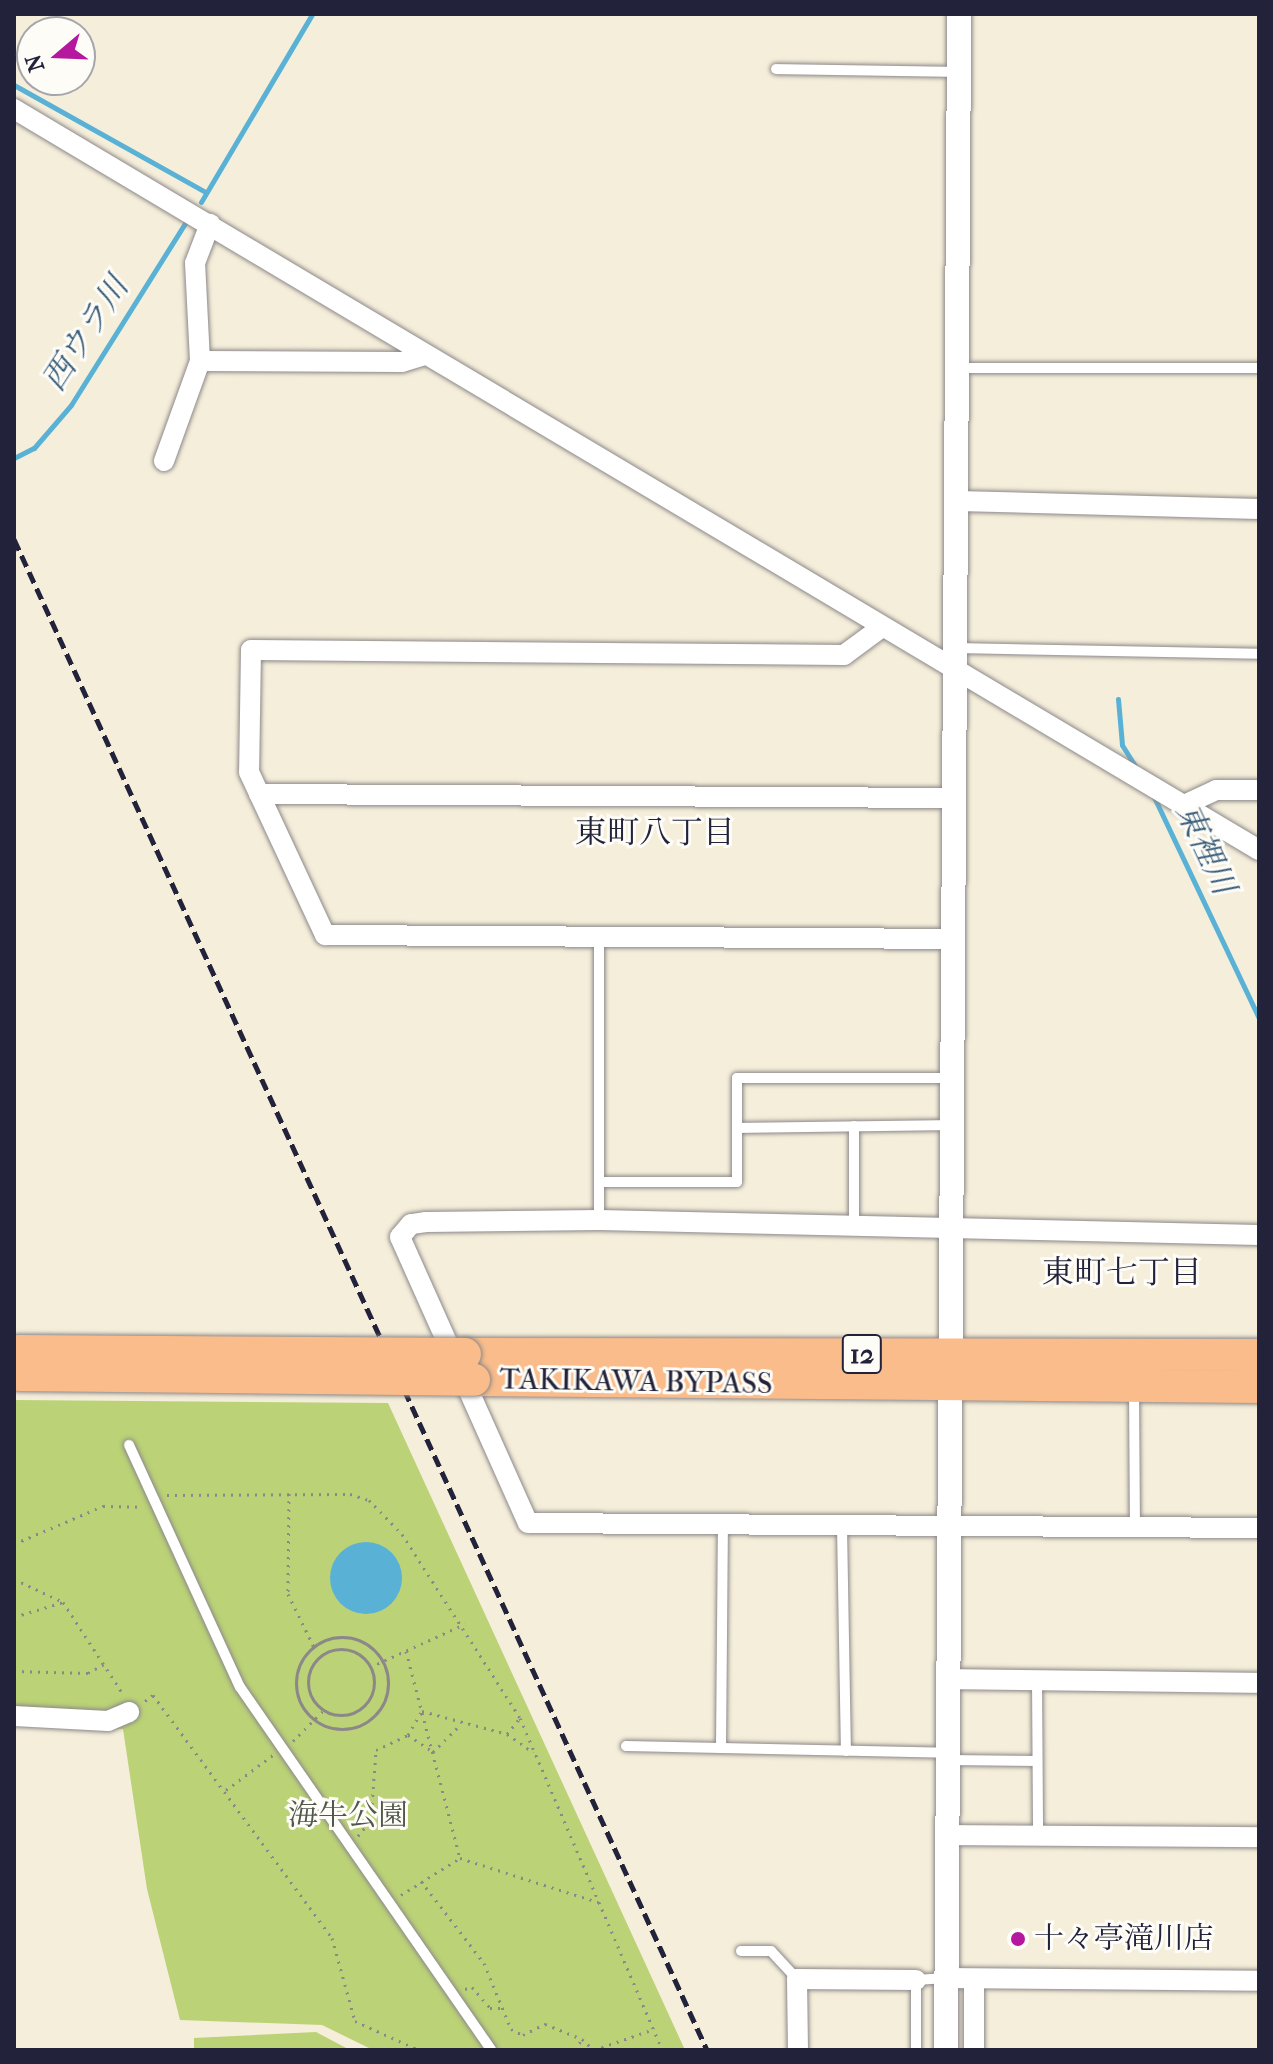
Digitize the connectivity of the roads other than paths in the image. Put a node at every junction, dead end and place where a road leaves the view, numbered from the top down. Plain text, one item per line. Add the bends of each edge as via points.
1 (959, 14) edge
2 (776, 69) dead end
3 (958, 72) junction
4 (14, 109) edge
5 (210, 224) junction
6 (425, 355) junction
7 (200, 361) junction
8 (957, 368) junction
9 (1259, 368) edge
10 (164, 461) dead end
11 (957, 501) junction
12 (1259, 509) edge
13 (882, 627) junction
14 (1259, 654) edge
15 (955, 660) junction
16 (1259, 790) edge
17 (259, 794) junction
18 (955, 798) junction
19 (1184, 805) junction
20 (1259, 850) edge
21 (599, 937) junction
22 (954, 939) junction
23 (952, 1078) junction
24 (951, 1125) junction
25 (854, 1126) junction
26 (738, 1128) junction
27 (599, 1182) junction
28 (599, 1220) junction
29 (854, 1225) junction
30 (950, 1227) junction
31 (1259, 1235) edge
32 (949, 1353) junction
33 (1259, 1355) edge
34 (17, 1363) edge
35 (469, 1367) junction
36 (949, 1387) junction
37 (1134, 1387) junction
38 (1259, 1387) edge
39 (129, 1445) dead end
40 (723, 1525) junction
41 (842, 1526) junction
42 (948, 1527) junction
43 (1135, 1527) junction
44 (1259, 1528) edge
45 (949, 1679) junction
46 (1037, 1680) junction
47 (1259, 1683) edge
48 (129, 1712) road end
49 (14, 1716) edge
50 (626, 1746) dead end
51 (721, 1748) junction
52 (846, 1751) junction
53 (948, 1757) junction
54 (1037, 1761) junction
55 (948, 1835) junction
56 (1038, 1836) junction
57 (1259, 1837) edge
58 (741, 1951) dead end
59 (946, 1978) junction
60 (797, 1979) junction
61 (916, 1980) junction
62 (974, 1980) junction
63 (1259, 1981) edge
64 (491, 2050) edge
65 (798, 2050) edge
66 (916, 2050) edge
67 (946, 2050) edge
68 (974, 2050) edge

1 - 3 street
2 - 3 lane
3 - 8 street
4 - 5 street
5 - 6 street
5 - 7 street via 195,263
6 - 7 street via 402,362
6 - 13 street
7 - 10 street
8 - 9 lane
8 - 11 street
11 - 12 street
11 - 15 street
13 - 15 street
13 - 17 street via 844,655 251,650 249,772
14 - 15 lane
15 - 18 street
15 - 19 street
16 - 19 street via 1216,790
17 - 18 street
17 - 21 street via 325,935
18 - 22 street
19 - 20 street
21 - 22 street
21 - 27 lane
22 - 23 street
23 - 24 street
23 - 26 lane via 737,1078
24 - 25 lane
24 - 30 street
25 - 26 lane
25 - 29 lane
26 - 27 lane via 737,1182
27 - 28 lane
28 - 29 street
28 - 40 street via 411,1224 401,1250 528,1523
29 - 30 street
30 - 31 street
30 - 32 street
32 - 33 highway, TAKIKAWA BYPASS / 12
32 - 35 highway, TAKIKAWA BYPASS / 12
32 - 36 street
34 - 35 highway, TAKIKAWA BYPASS / 12, bridge
35 - 36 highway, TAKIKAWA BYPASS / 12
36 - 37 highway, TAKIKAWA BYPASS / 12
36 - 42 street
37 - 38 highway, TAKIKAWA BYPASS / 12
37 - 43 lane
39 - 64 lane via 240,1687
40 - 41 street
40 - 51 lane
41 - 42 street
41 - 52 lane
42 - 43 street
42 - 45 street
43 - 44 street
45 - 46 street
45 - 53 street
46 - 47 street
46 - 54 lane
48 - 49 street via 108,1721
50 - 51 lane
51 - 52 lane
52 - 53 lane
53 - 54 lane
53 - 55 street
54 - 56 lane
55 - 56 street
55 - 59 street
56 - 57 street
58 - 60 lane via 771,1951
59 - 61 lane
59 - 62 street
59 - 67 street
60 - 61 street
60 - 65 street
61 - 66 lane
62 - 63 street
62 - 68 street

